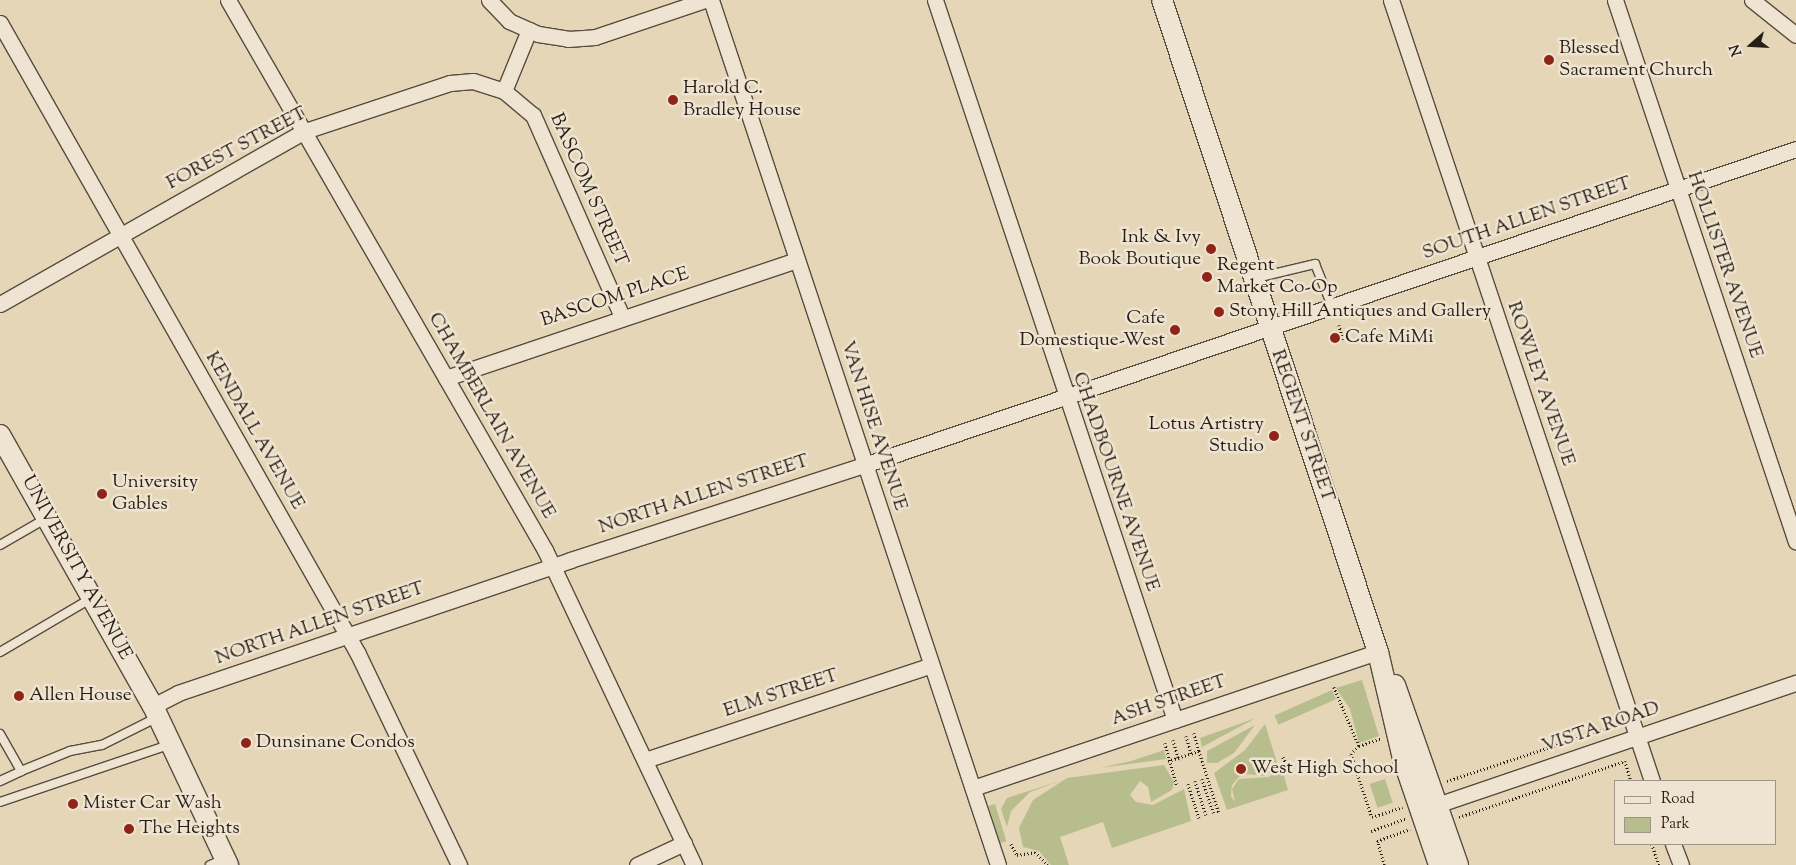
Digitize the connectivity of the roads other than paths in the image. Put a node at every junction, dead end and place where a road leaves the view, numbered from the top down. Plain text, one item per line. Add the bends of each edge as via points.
1 (228, 0) edge
2 (489, 0) edge
3 (705, 0) edge
4 (711, 0) edge
5 (935, 0) edge
6 (1162, 0) edge
7 (1391, 0) edge
8 (1615, 0) edge
9 (1752, 0) edge
10 (0, 23) edge
11 (529, 30) junction
12 (1796, 35) edge
13 (504, 91) junction
14 (305, 131) junction
15 (1796, 149) edge
16 (1677, 189) junction
17 (121, 236) junction
18 (1477, 258) junction
19 (797, 260) junction
20 (1254, 278) junction
21 (0, 304) edge
22 (1332, 306) junction
23 (622, 317) junction
24 (1270, 326) junction
25 (446, 378) junction
26 (1064, 395) junction
27 (0, 435) edge
28 (864, 465) junction
29 (47, 518) junction
30 (1796, 542) edge
31 (0, 545) edge
32 (553, 566) junction
33 (92, 598) junction
34 (348, 637) junction
35 (0, 652) edge
36 (1378, 652) junction
37 (930, 666) junction
38 (1796, 682) edge
39 (156, 712) junction
40 (1175, 720) junction
41 (0, 734) edge
42 (1636, 737) junction
43 (171, 744) junction
44 (645, 760) junction
45 (21, 771) junction
46 (1652, 780) edge
47 (0, 781) edge
48 (973, 788) junction
49 (0, 802) edge
50 (1422, 811) junction
51 (684, 843) junction
52 (1674, 845) edge
53 (221, 863) edge
54 (459, 865) edge
55 (637, 865) edge
56 (694, 865) edge
57 (998, 865) edge
58 (1439, 865) edge
59 (1458, 865) edge
60 (1681, 865) edge

1 - 14 street, CHAMBERLAIN AVENUE
2 - 11 street via 510,21
3 - 11 street via 595,37 552,38
4 - 19 street, VAN HISE AVENUE
5 - 26 street, CHADBOURNE AVENUE
6 - 20 main road, REGENT STREET
7 - 18 street, ROWLEY AVENUE
8 - 16 street, HOLLISTER AVENUE
9 - 12 street
10 - 17 street, KENDALL AVENUE
11 - 13 street
13 - 14 street, FOREST STREET via 472,81 450,83
13 - 23 street, BASCOM STREET via 533,115
14 - 17 street, FOREST STREET
14 - 25 street, CHAMBERLAIN AVENUE
15 - 16 street, SOUTH ALLEN STREET
16 - 18 street, SOUTH ALLEN STREET
16 - 30 street, HOLLISTER AVENUE
17 - 21 street, FOREST STREET
17 - 34 street, KENDALL AVENUE
18 - 22 street, SOUTH ALLEN STREET
18 - 42 street, ROWLEY AVENUE
19 - 23 street, BASCOM PLACE
19 - 28 street, VAN HISE AVENUE
20 - 22 lane via 1312,263 1318,267
20 - 24 main road, REGENT STREET
22 - 24 street, SOUTH ALLEN STREET
23 - 25 street, BASCOM PLACE
24 - 26 street, NORTH ALLEN STREET
24 - 36 main road, REGENT STREET
25 - 32 street, CHAMBERLAIN AVENUE
26 - 28 street, NORTH ALLEN STREET
26 - 40 street, CHADBOURNE AVENUE
27 - 29 main road, UNIVERSITY AVENUE
28 - 32 street, NORTH ALLEN STREET
28 - 37 street, VAN HISE AVENUE
29 - 31 lane
29 - 33 main road, UNIVERSITY AVENUE
32 - 34 street, NORTH ALLEN STREET
32 - 44 street, CHAMBERLAIN AVENUE
33 - 35 lane
33 - 39 main road, UNIVERSITY AVENUE
34 - 39 street, NORTH ALLEN STREET via 178,693
34 - 54 street, KENDALL AVENUE
36 - 40 street, ASH STREET
36 - 50 main road, REGENT STREET via 1405,706
37 - 44 street, ELM STREET
37 - 48 street, VAN HISE AVENUE
38 - 42 street, VISTA ROAD
39 - 43 main road, UNIVERSITY AVENUE
39 - 45 lane via 102,745 62,754
40 - 48 street, ASH STREET
41 - 45 lane
42 - 46 street, ROWLEY AVENUE
42 - 50 street, VISTA ROAD
43 - 49 lane
43 - 53 main road, UNIVERSITY AVENUE
44 - 51 street, CHAMBERLAIN AVENUE
45 - 47 lane
48 - 57 street, VAN HISE AVENUE
50 - 58 main road, REGENT STREET
50 - 59 main road, REGENT STREET
51 - 55 street
51 - 56 street, CHAMBERLAIN AVENUE
52 - 60 street

